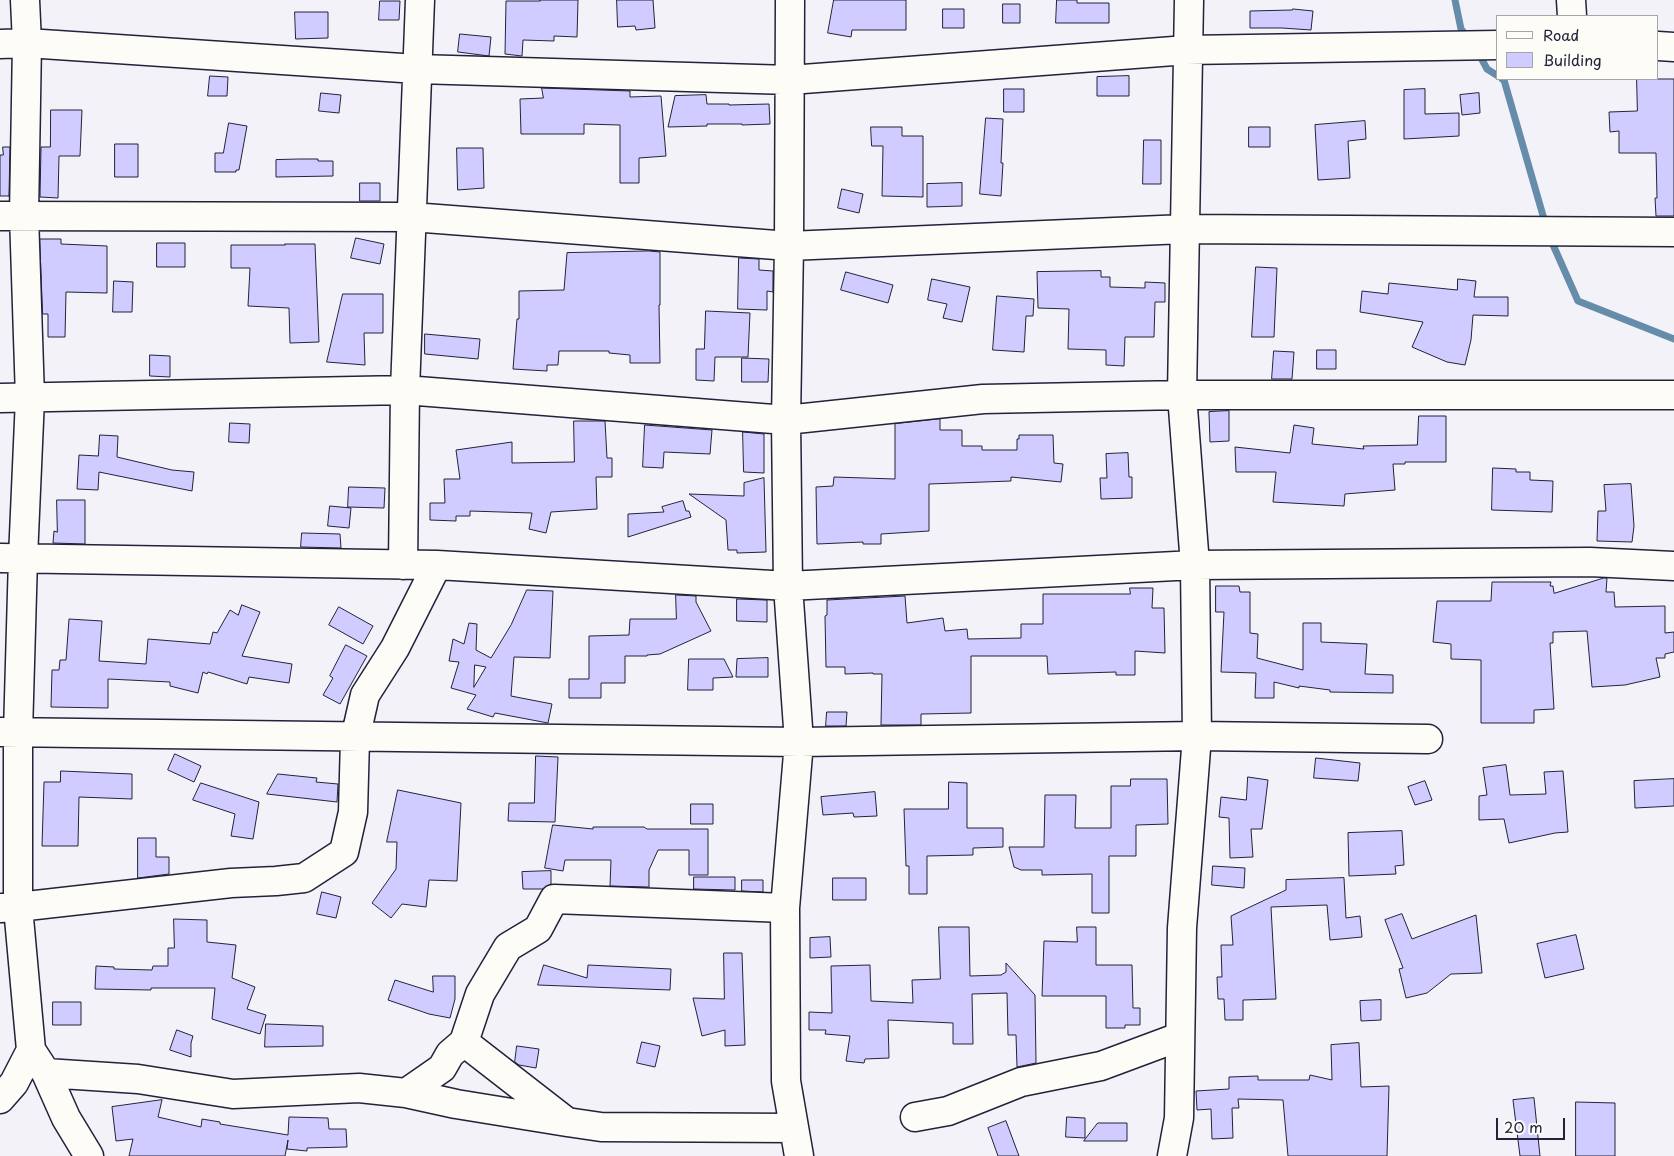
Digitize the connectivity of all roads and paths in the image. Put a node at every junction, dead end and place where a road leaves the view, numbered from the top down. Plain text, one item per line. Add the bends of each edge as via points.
1 (25, 0) edge
2 (420, 0) edge
3 (790, 0) edge
4 (1189, 0) edge
5 (1571, 0) edge
6 (1572, 15) edge
7 (27, 43) junction
8 (0, 44) edge
9 (1496, 45) edge
10 (1659, 46) edge
11 (1674, 46) edge
12 (1187, 50) junction
13 (417, 69) junction
14 (790, 80) junction
15 (12, 216) edge
16 (412, 217) junction
17 (1184, 229) junction
18 (1674, 232) edge
19 (789, 246) junction
20 (405, 390) junction
21 (1182, 395) junction
22 (1674, 395) edge
23 (0, 398) edge
24 (30, 398) junction
25 (786, 420) junction
26 (11, 558) edge
27 (403, 565) junction
28 (437, 565) junction
29 (1195, 565) junction
30 (1674, 566) edge
31 (788, 586) junction
32 (9, 732) edge
33 (1197, 736) junction
34 (1428, 739) dead end
35 (799, 742) junction
36 (9, 908) edge
37 (785, 908) junction
38 (1180, 1037) junction
39 (464, 1042) junction
40 (31, 1050) junction
41 (46, 1073) junction
42 (406, 1093) junction
43 (0, 1099) edge
44 (915, 1117) dead end
45 (567, 1122) junction
46 (794, 1128) junction
47 (89, 1156) edge
48 (799, 1156) edge
49 (1172, 1156) edge

1 - 7 street
2 - 13 street
3 - 14 street
4 - 12 street
5 - 6 street
7 - 8 street
7 - 13 street
7 - 15 street
9 - 12 street
10 - 11 street
12 - 14 street
12 - 17 street
13 - 14 street
13 - 16 street
14 - 19 street
15 - 16 street
15 - 24 street
16 - 19 street
16 - 20 street
17 - 18 street
17 - 19 street
17 - 21 street
19 - 25 street
20 - 24 street
20 - 25 street
20 - 27 street
21 - 22 street
21 - 25 street via 983,399
21 - 29 street
23 - 24 street
24 - 26 street
25 - 31 street
26 - 27 street
26 - 32 street
27 - 28 street
28 - 31 street
28 - 36 street via 395,648 365,695 355,739 353,812 344,852 304,878
29 - 30 street via 1590,562
29 - 31 street
29 - 33 street
31 - 35 street
32 - 35 street
32 - 36 street
33 - 34 street
33 - 35 street
33 - 38 street via 1182,928
35 - 37 street
36 - 40 street
37 - 39 street via 554,898 538,929 508,947 480,994
37 - 46 street via 786,1081
38 - 44 street via 1101,1066 1021,1082 948,1111
38 - 49 street via 1179,1118
39 - 42 street via 450,1054 442,1068
39 - 45 street
40 - 41 street
40 - 43 street via 14,1083
41 - 42 street via 138,1079 233,1094 359,1088
41 - 47 street via 66,1118
42 - 45 street
45 - 46 street via 601,1127
46 - 48 street

